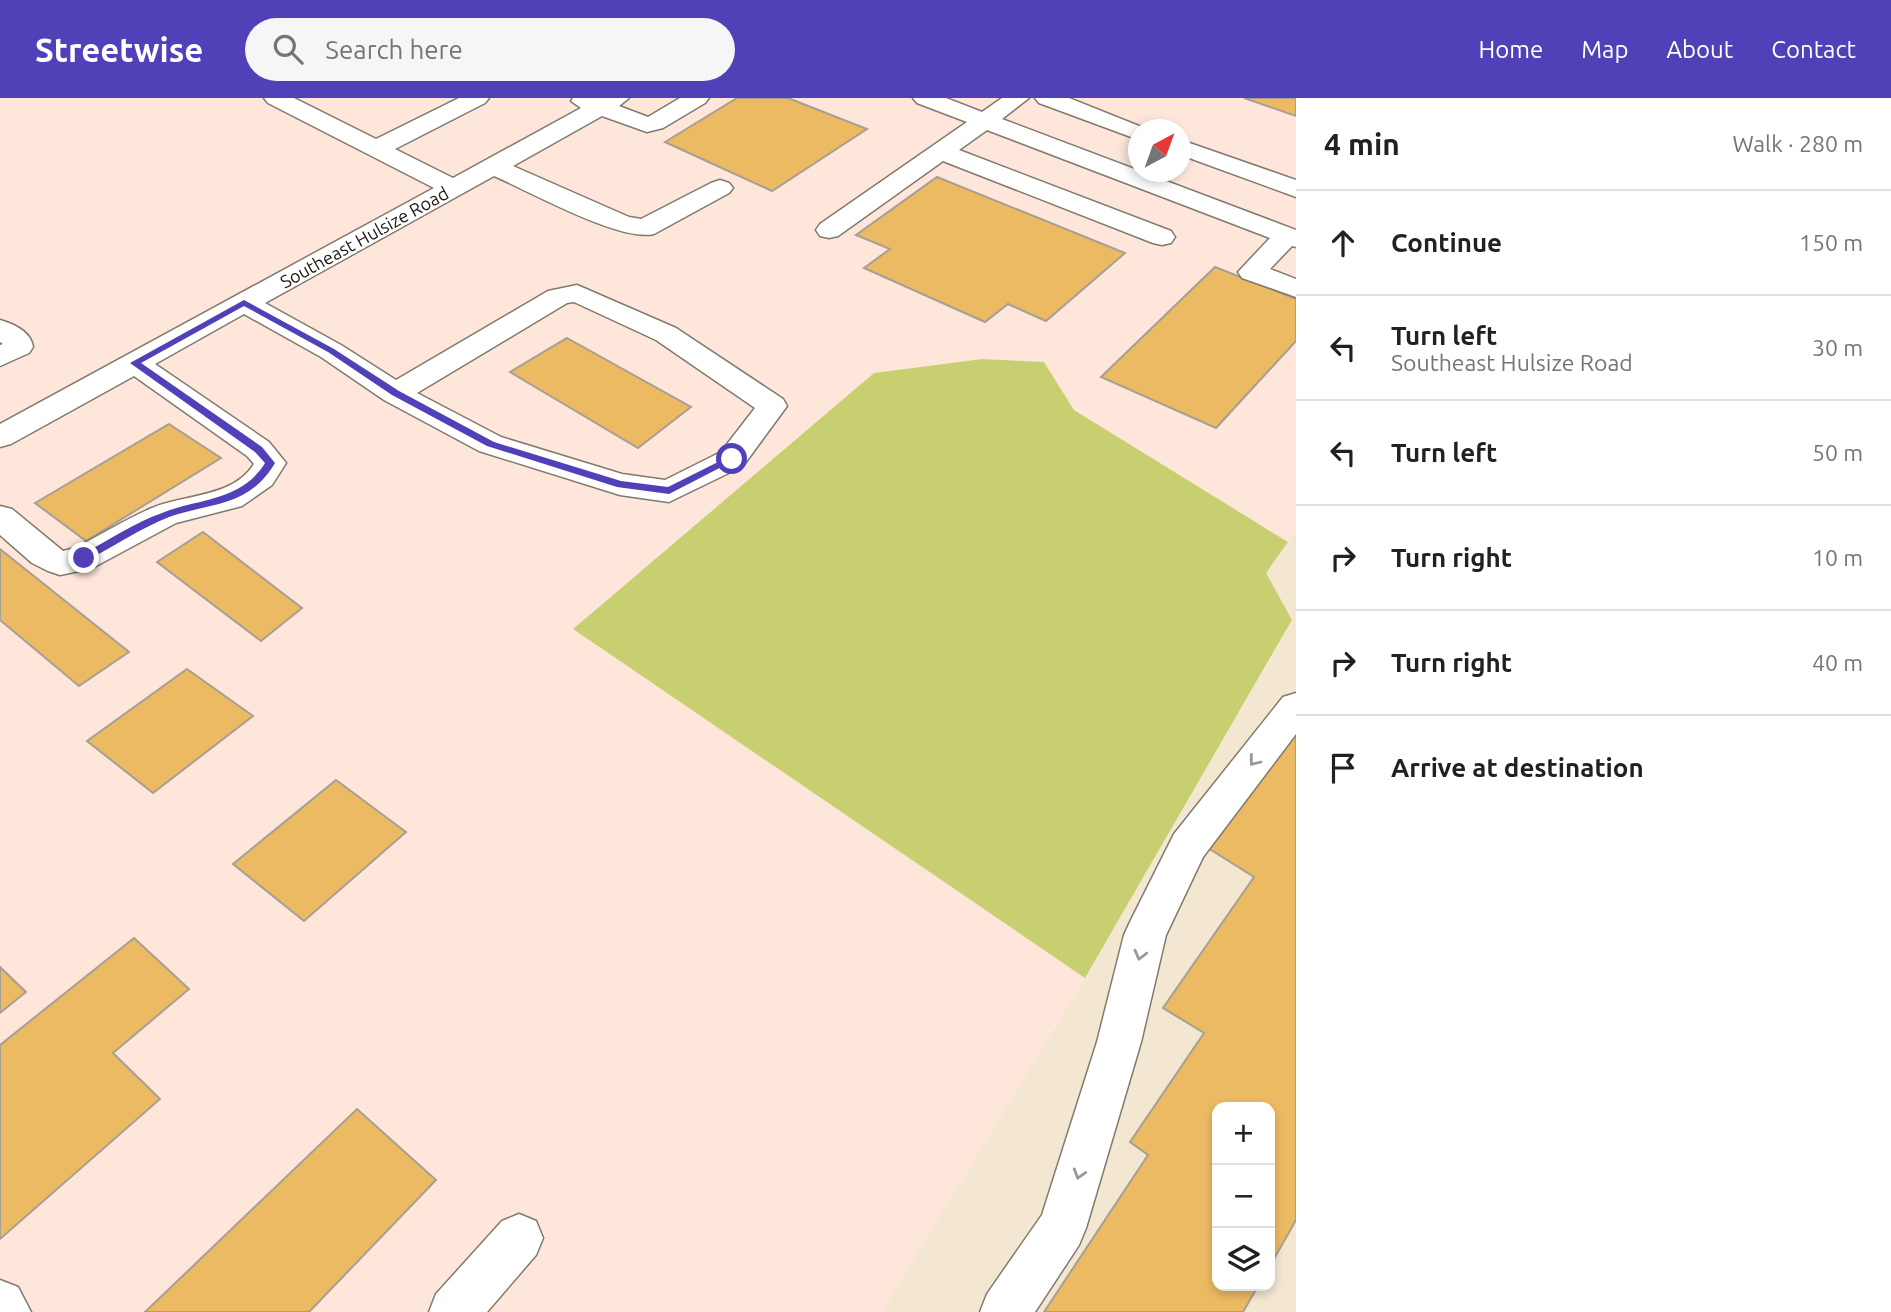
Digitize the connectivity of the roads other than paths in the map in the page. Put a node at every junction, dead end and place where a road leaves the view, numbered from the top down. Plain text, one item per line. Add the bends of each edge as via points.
1 (276, 98) edge
2 (477, 98) edge
3 (697, 98) edge
4 (925, 98) edge
5 (1017, 98) edge
6 (1046, 98) edge
7 (597, 101) edge
8 (985, 121) junction
9 (1128, 128) edge
10 (376, 149) junction
11 (1191, 151) edge
12 (941, 152) junction
13 (493, 166) junction
14 (453, 188) junction
15 (720, 188) dead end
16 (1296, 189) edge
17 (829, 230) dead end
18 (1162, 237) dead end
19 (1291, 238) edge
20 (1296, 289) edge
21 (244, 303) junction
22 (0, 329) edge
23 (0, 357) edge
24 (135, 363) junction
25 (395, 393) junction
26 (0, 437) edge
27 (0, 517) edge
28 (1296, 707) edge
29 (519, 1238) dead end
30 (0, 1305) edge
31 (6, 1312) edge
32 (454, 1312) edge
33 (1005, 1312) edge

1 - 10 street
2 - 10 street
3 - 7 street via 647,125
4 - 8 street
5 - 8 street
6 - 9 street
7 - 13 street, Southeast Hulsize Road
8 - 12 street
8 - 19 street
10 - 14 street
11 - 16 street
12 - 17 street
12 - 18 street
13 - 14 street, Southeast Hulsize Road
13 - 15 street via 621,223 645,228
14 - 21 street, Southeast Hulsize Road
19 - 20 street via 1252,272
21 - 24 street, Southeast Hulsize Road
21 - 25 street
22 - 23 street via 19,342 19,347
24 - 26 street, Southeast Hulsize Road
24 - 27 street via 258,449 270,463 261,478 231,498 165,515 84,558 60,563
25 - 25 street via 490,444 620,484 669,491 732,459 772,407 666,334 577,293 558,297
28 -> 33 street via 1188,846 1145,936 1119,1042 1062,1228
29 - 32 street
30 - 31 street

